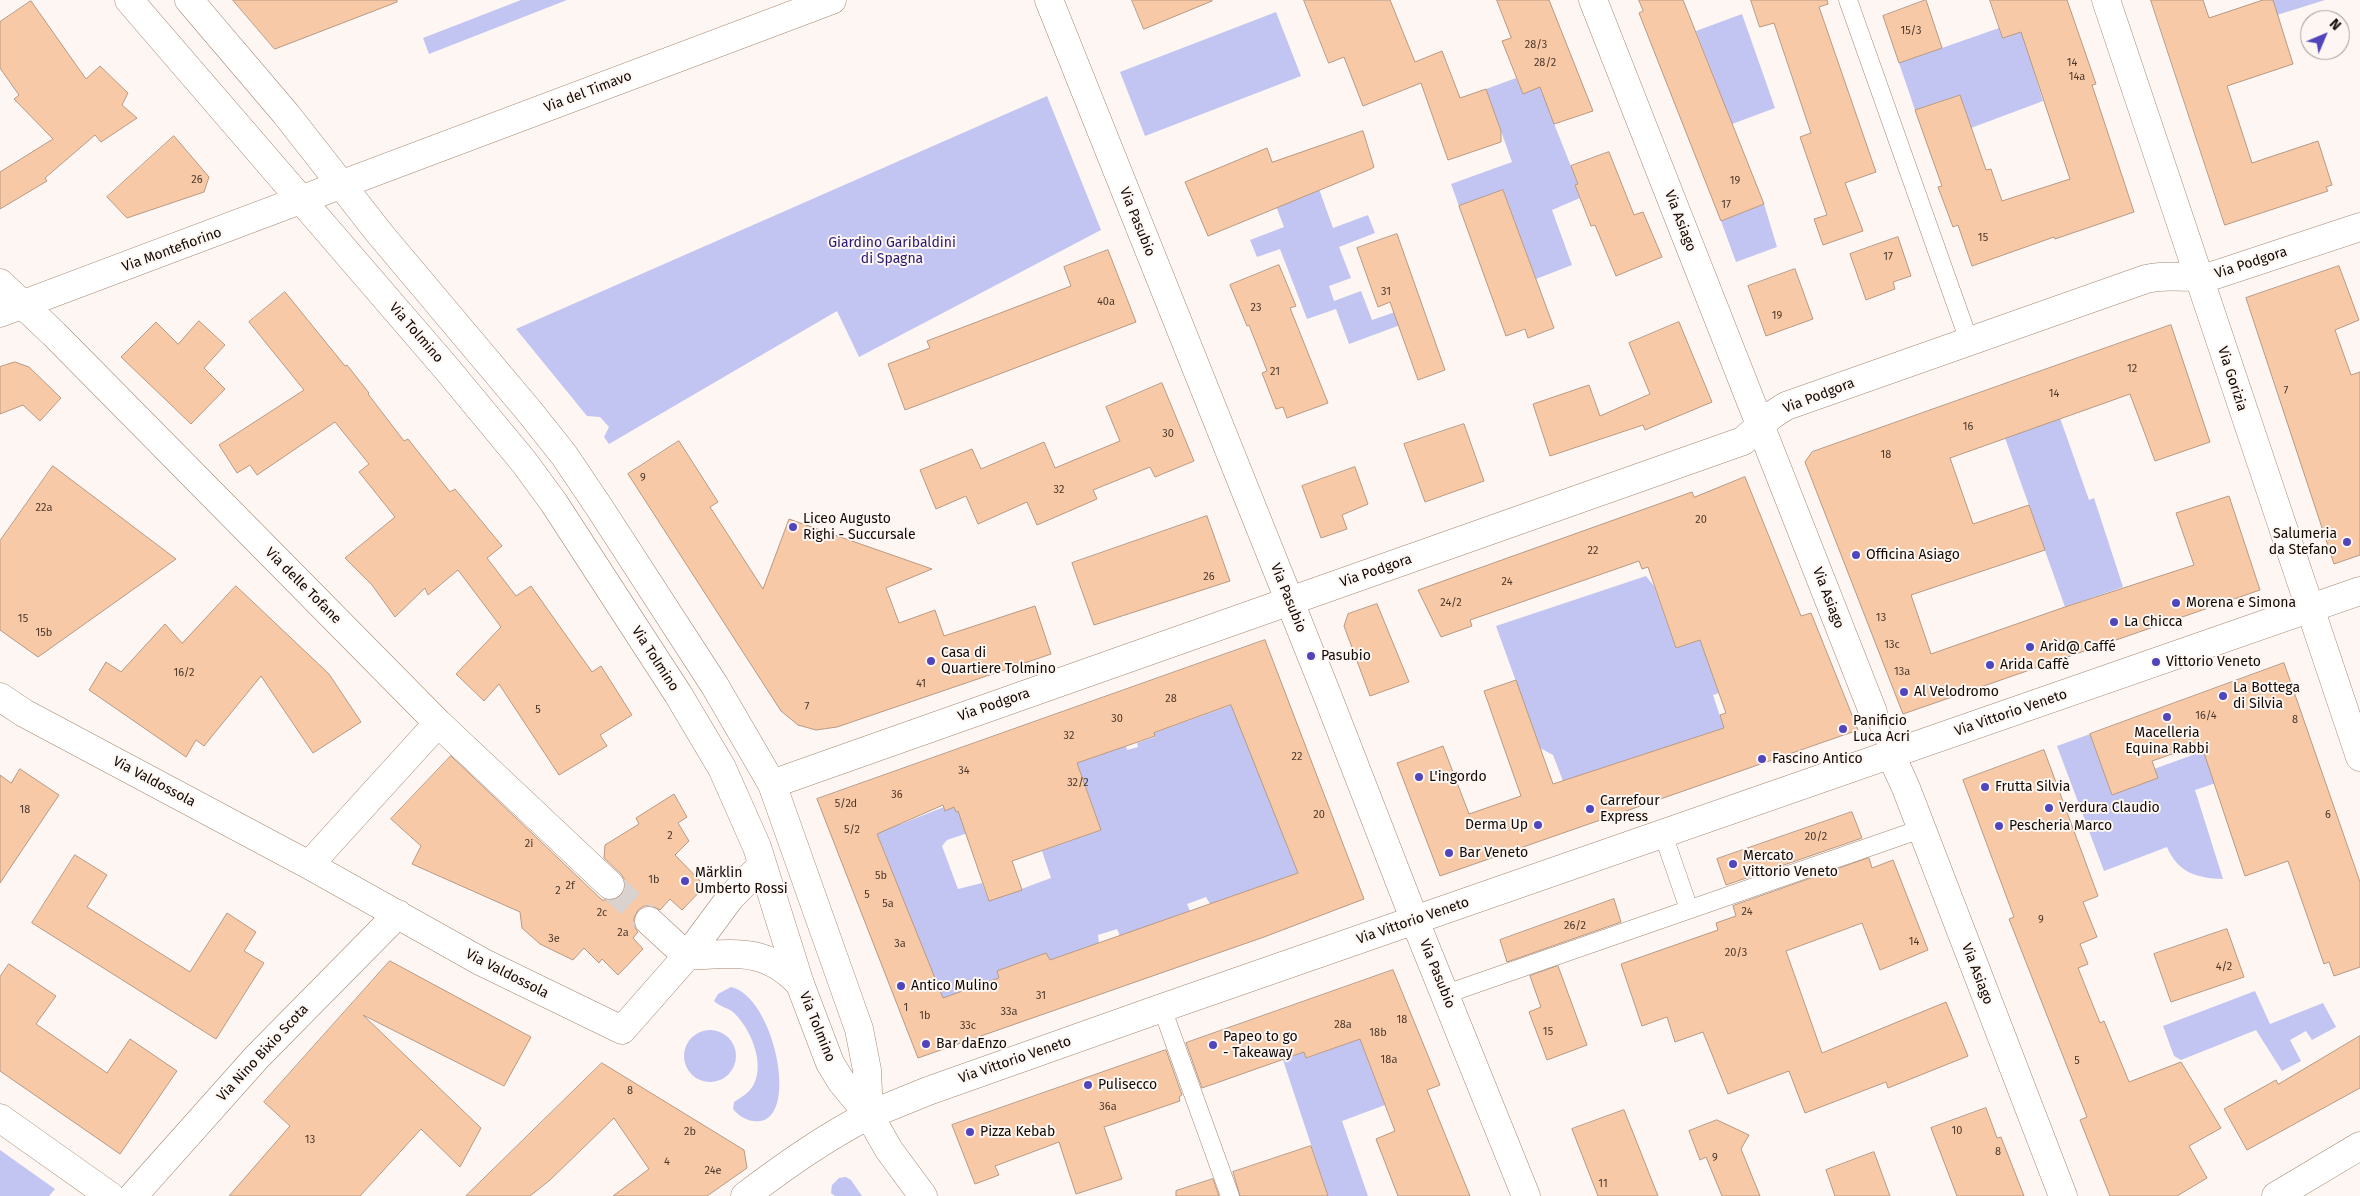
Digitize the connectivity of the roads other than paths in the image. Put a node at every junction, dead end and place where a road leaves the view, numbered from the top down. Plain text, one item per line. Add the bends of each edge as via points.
1 (129, 0) edge
2 (189, 0) edge
3 (832, 0) edge
4 (1049, 0) edge
5 (1593, 0) edge
6 (1848, 0) edge
7 (2106, 0) edge
8 (343, 185) junction
9 (301, 201) junction
10 (2360, 227) edge
11 (2199, 278) junction
12 (0, 283) edge
13 (11, 309) edge
14 (1970, 341) junction
15 (1761, 426) junction
16 (2360, 591) edge
17 (1290, 602) junction
18 (2309, 609) junction
19 (0, 697) edge
20 (1873, 712) joint
21 (438, 723) junction
22 (1891, 755) junction
23 (2360, 757) edge
24 (772, 784) junction
25 (1921, 829) junction
26 (1663, 834) junction
27 (310, 865) junction
28 (762, 865) junction
29 (610, 885) tunnel mouth
30 (1689, 909) junction
31 (398, 914) junction
32 (649, 921) tunnel mouth
33 (1415, 921) junction
34 (687, 956) junction
35 (800, 984) junction
36 (1446, 994) junction
37 (1162, 1008) junction
38 (869, 1115) junction
39 (0, 1118) edge
40 (2360, 1146) edge
41 (110, 1196) edge
42 (134, 1196) edge
43 (745, 1196) edge
44 (923, 1196) edge
45 (1230, 1196) edge
46 (1526, 1196) edge
47 (2063, 1196) edge
48 (2276, 1196) edge

1 - 9 street, Via Tolmino
2 - 8 street
3 - 8 street, Via del Timavo
4 - 17 street, Via Pasubio
5 - 15 street, Via Asiago
6 - 14 lane
7 - 11 street, Via Gorizia
8 - 9 street, Via Montefiorino
8 - 24 street via 568,462 715,686
9 - 13 street, Via Montefiorino
9 - 28 street, Via Tolmino via 465,390 554,503 708,743 747,823
10 - 11 street, Via Podgora
11 - 14 street, Via Podgora via 2162,275 2146,279
11 - 18 street, Via Gorizia
12 - 13 street, Via delle Tofane
13 - 21 street, Via delle Tofane
14 - 15 street, Via Podgora via 1786,406
15 - 17 street, Via Podgora via 1743,441
15 - 20 street, Via Asiago
16 - 18 street, Via Vittorio Veneto
17 - 24 street, Via Podgora
17 - 33 street, Via Pasubio
18 - 22 street, Via Vittorio Veneto
18 - 23 street, Via Gorizia
19 - 27 street, Via Valdossola via 24,713
20 - 22 lane, Via Asiago
21 - 27 street
21 - 29 street, Via delle Tofane
22 - 25 street, Via Asiago
22 - 26 street, Via Vittorio Veneto
24 - 38 street via 859,1029 867,1070
25 - 30 lane
25 - 47 street, Via Asiago
26 - 30 lane
26 - 33 street, Via Vittorio Veneto
27 - 31 street, Via Valdossola
28 - 34 street, Via Valdossola via 730,898
28 - 35 street, Via Tolmino
30 - 36 lane
31 - 34 street, Via Valdossola via 482,962 622,1030
31 - 42 street, Via Nino Bixio Scota via 257,1057
32 - 34 street
33 - 36 street, Via Pasubio
33 - 37 street, Via Vittorio Veneto
34 - 35 street via 730,954 761,957 783,968
35 - 38 street, Via Tolmino via 830,1064
36 - 46 street, Via Pasubio
37 - 38 street, Via Vittorio Veneto via 928,1090
37 - 45 lane
38 - 43 street, Via Vittorio Veneto via 800,1155
38 - 44 street, Via Tolmino via 889,1150
39 - 41 street
40 - 48 street

